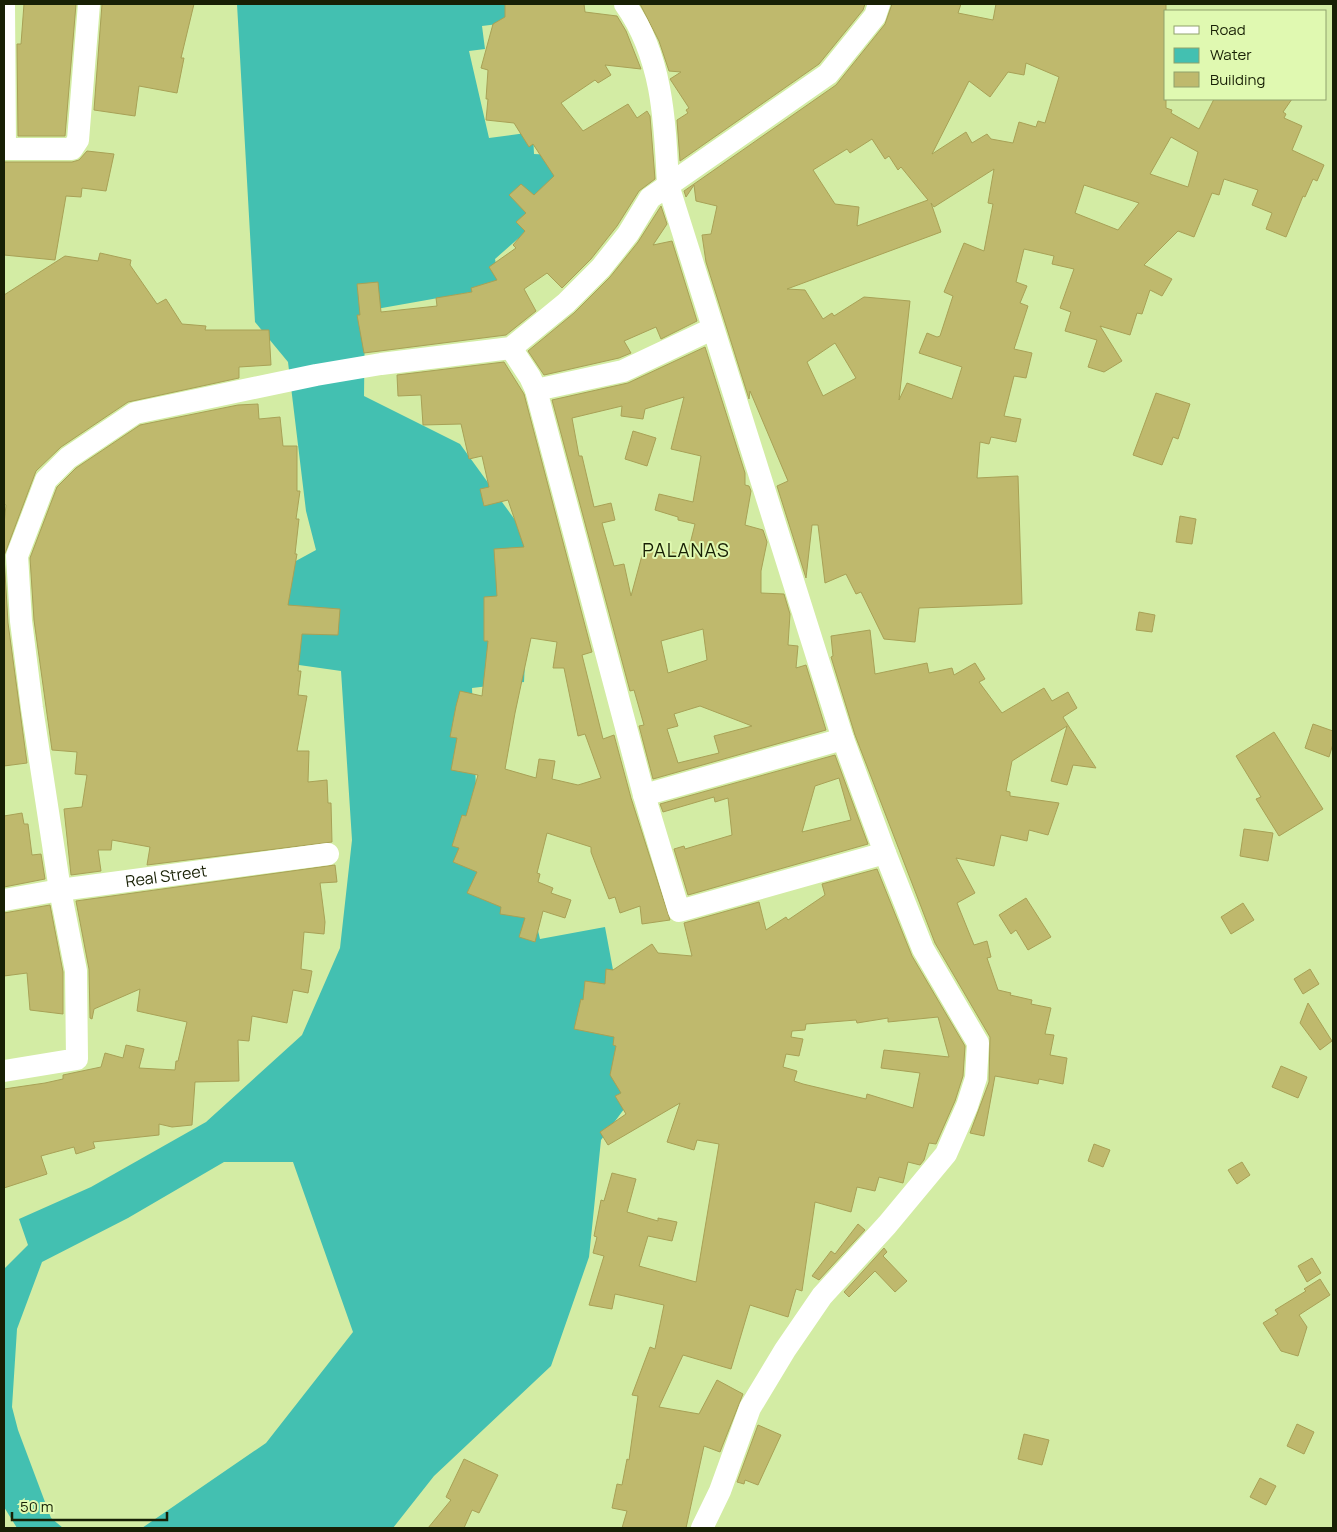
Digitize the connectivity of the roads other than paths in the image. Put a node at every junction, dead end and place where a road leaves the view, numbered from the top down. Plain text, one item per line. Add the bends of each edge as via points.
1 (4, 4) edge
2 (89, 4) edge
3 (625, 4) edge
4 (879, 4) edge
5 (4, 149) edge
6 (668, 186) junction
7 (712, 330) junction
8 (511, 348) junction
9 (536, 390) junction
10 (10, 555) edge
11 (12, 621) edge
12 (844, 739) junction
13 (644, 795) junction
14 (885, 853) junction
15 (328, 854) dead end
16 (60, 890) junction
17 (4, 900) edge
18 (4, 1071) edge
19 (702, 1528) edge

1 - 5 street
2 - 5 street via 78,140 72,149
3 - 6 street via 652,56 664,118
4 - 6 street via 875,16 828,74
6 - 7 street
6 - 8 street via 650,198 628,234 601,268 566,303
7 - 9 street via 623,372
7 - 12 street
8 - 9 street
8 - 10 street via 381,364 265,384 135,413 68,458 46,480
9 - 13 street
10 - 11 street
11 - 16 street via 32,708
12 - 13 street
12 - 14 street
13 - 14 street via 678,911
14 - 19 street via 924,949 978,1043 976,1078 946,1154 822,1296 780,1358 750,1408 720,1491
15 - 16 street, Real Street
16 - 17 street, Real Street
16 - 18 street via 76,971 77,1059

